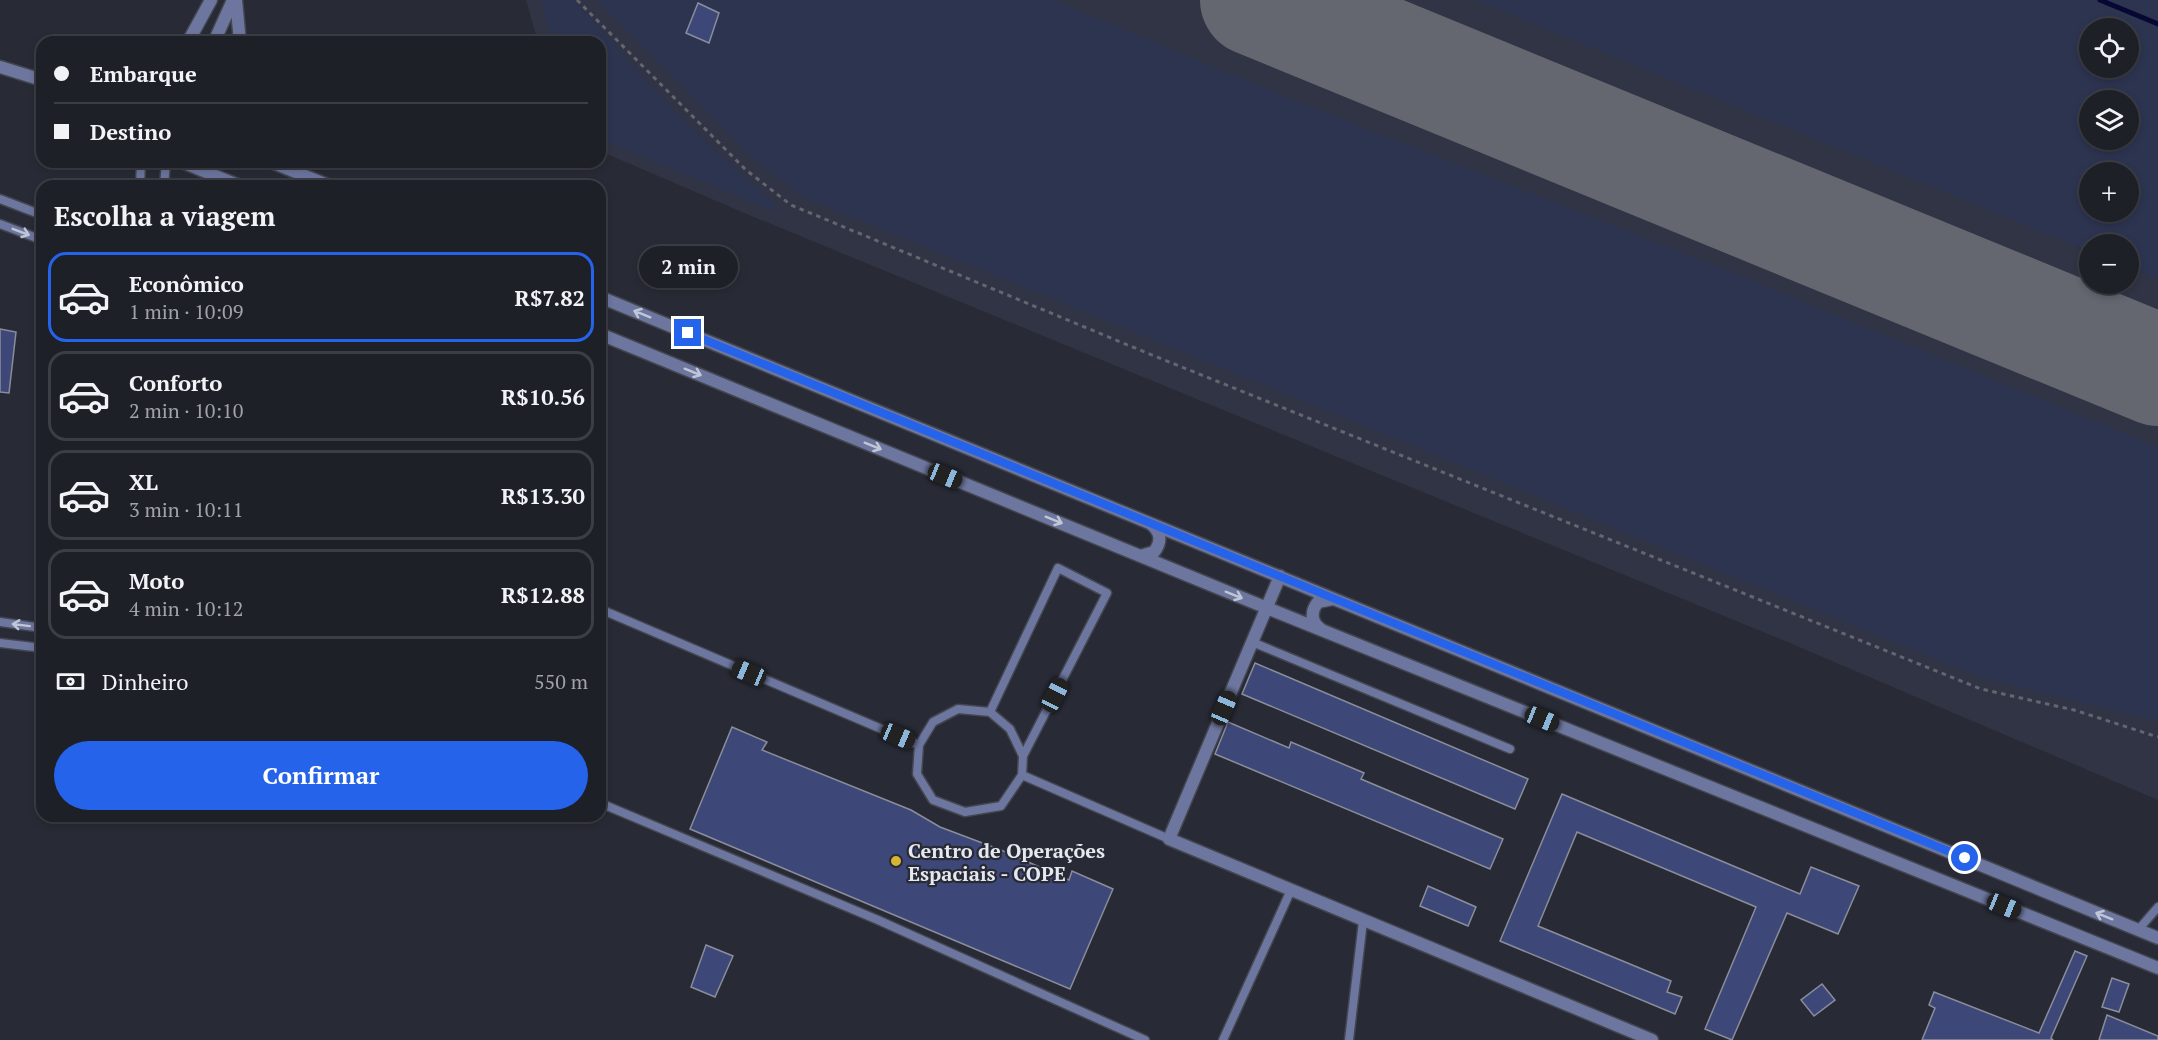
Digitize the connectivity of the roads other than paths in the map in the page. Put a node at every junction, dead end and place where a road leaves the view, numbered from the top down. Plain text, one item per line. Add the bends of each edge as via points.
1 (211, 0) edge
2 (234, 0) edge
3 (195, 28) junction
4 (186, 36) edge
5 (191, 36) edge
6 (217, 36) edge
7 (239, 36) edge
8 (0, 67) edge
9 (20, 74) junction
10 (36, 78) edge
11 (36, 83) edge
12 (196, 168) edge
13 (290, 168) edge
14 (226, 180) edge
15 (317, 180) edge
16 (0, 200) edge
17 (36, 213) edge
18 (0, 224) edge
19 (36, 238) edge
20 (606, 299) edge
21 (606, 336) edge
22 (1151, 524) junction
23 (1139, 555) junction
24 (1280, 576) junction
25 (1334, 599) junction
26 (1267, 608) junction
27 (606, 612) edge
28 (0, 622) edge
29 (36, 627) edge
30 (1322, 630) junction
31 (1252, 642) junction
32 (0, 643) edge
33 (36, 647) edge
34 (990, 712) junction
35 (920, 745) junction
36 (1510, 749) dead end
37 (1023, 756) junction
38 (1022, 775) junction
39 (606, 806) edge
40 (1169, 838) junction
41 (1291, 890) junction
42 (2158, 907) edge
43 (1363, 921) junction
44 (2138, 930) junction
45 (2158, 938) edge
46 (2158, 968) edge
47 (1145, 1040) edge
48 (1223, 1040) edge
49 (1349, 1040) edge
50 (1652, 1040) edge

1 - 3 street
2 - 6 street
2 - 7 street
3 - 4 street
3 - 5 street
8 - 9 street
9 - 10 street
9 - 11 street
12 - 14 street
13 - 15 street
16 - 17 lane
18 -> 19 lane
22 -> 20 street
21 -> 23 street
22 - 23 street via 1159,532 1160,543 1154,552
22 - 24 street
23 -> 26 street
24 - 25 street
24 - 26 street
25 - 30 street via 1323,599 1315,607 1314,622
44 -> 25 street
26 - 30 street
26 - 31 street
27 - 35 lane
29 -> 28 lane
30 - 46 street
31 - 36 lane
31 - 40 street
32 - 33 lane
34 - 35 lane via 958,709 933,722
34 - 37 lane via 1010,729
34 - 37 lane via 1058,568 1107,593
35 - 38 lane via 917,774 933,800 965,812 1001,806
37 - 38 lane
38 - 40 lane
39 - 47 lane via 878,920
40 - 41 street
41 - 43 street
41 - 48 lane
42 - 44 lane
43 - 49 lane
43 - 50 street
44 - 45 street

